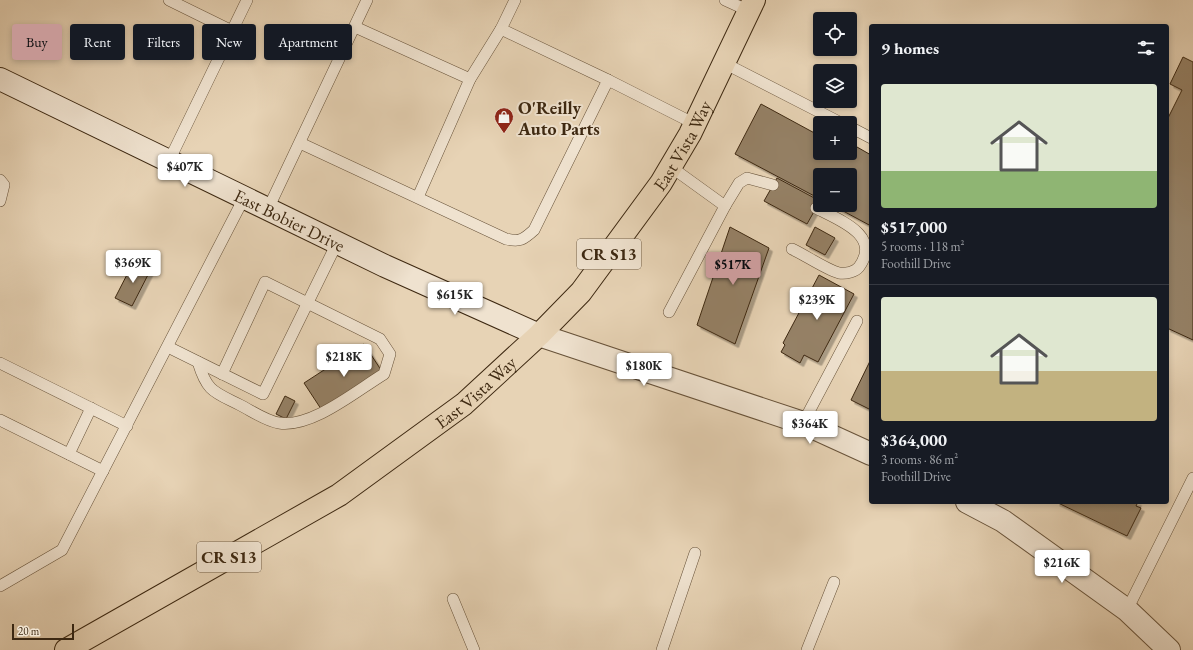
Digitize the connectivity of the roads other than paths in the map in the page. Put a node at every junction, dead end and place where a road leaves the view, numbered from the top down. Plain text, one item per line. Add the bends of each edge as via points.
1 (169, 0) edge
2 (247, 0) edge
3 (367, 0) edge
4 (515, 0) edge
5 (725, 0) edge
6 (751, 6) edge
7 (218, 24) edge
8 (235, 24) edge
9 (355, 27) junction
10 (501, 29) junction
11 (218, 60) edge
12 (724, 63) junction
13 (0, 79) edge
14 (470, 79) junction
15 (608, 80) junction
16 (827, 116) edge
17 (695, 124) junction
18 (857, 131) edge
19 (869, 137) edge
20 (300, 144) junction
21 (169, 162) junction
22 (671, 167) junction
23 (0, 180) edge
24 (773, 185) dead end
25 (418, 197) junction
26 (244, 198) junction
27 (0, 201) edge
28 (726, 206) junction
29 (268, 210) junction
30 (823, 212) edge
31 (337, 242) junction
32 (792, 249) dead end
33 (308, 303) junction
34 (669, 312) dead end
35 (857, 321) dead end
36 (539, 335) junction
37 (168, 347) junction
38 (0, 362) edge
39 (198, 362) junction
40 (222, 374) junction
41 (91, 408) junction
42 (1, 423) edge
43 (803, 423) junction
44 (127, 426) junction
45 (869, 453) edge
46 (69, 454) junction
47 (103, 471) junction
48 (1193, 478) edge
49 (970, 504) edge
50 (695, 553) dead end
51 (834, 582) dead end
52 (0, 586) edge
53 (453, 599) dead end
54 (1127, 610) junction
55 (66, 650) edge
56 (474, 650) edge
57 (662, 650) edge
58 (807, 650) edge
59 (1169, 650) edge

1 - 7 lane
2 - 8 lane
3 - 9 lane
4 - 10 lane
5 - 6 lane
6 - 12 main road, East Vista Way / CR S13
9 - 14 lane
9 - 20 lane
10 - 14 lane
10 - 15 lane
11 - 21 lane
12 - 16 lane
12 - 17 main road, East Vista Way / CR S13
13 - 21 street, East Bobier Drive
14 - 25 lane
15 - 17 lane
15 - 25 lane via 534,230 526,238 516,241 506,239
17 - 22 main road, East Vista Way / CR S13
18 - 19 lane
20 - 25 lane
20 - 29 lane
21 - 26 street, East Bobier Drive
22 - 28 lane
22 - 36 main road, East Vista Way / CR S13 via 581,292
23 - 27 lane via 4,185
24 - 28 lane via 746,178 739,183
26 - 29 street, East Bobier Drive
26 - 37 lane
28 - 34 lane
29 - 31 street, East Bobier Drive
30 - 32 lane via 860,234 866,245 864,258 858,268 848,273 839,273
31 - 33 lane
31 - 36 street, East Bobier Drive
33 - 39 lane via 380,339 390,354 384,374 314,418 291,424 277,423 213,392 204,380
33 - 40 lane via 263,394
33 - 40 lane via 265,282
35 - 43 lane
36 - 43 street, East Bobier Drive
36 - 55 main road, East Vista Way / CR S13 via 464,404 339,495
37 - 39 lane
37 - 44 lane
38 - 41 lane
39 - 40 lane
41 - 44 lane
41 - 46 lane
42 - 46 lane
43 - 45 street, East Bobier Drive
44 - 47 lane
46 - 47 lane
47 - 52 lane via 62,550
48 - 54 lane
49 - 54 street via 1003,521
50 - 57 lane
51 - 58 lane
53 - 56 lane
54 - 59 street

